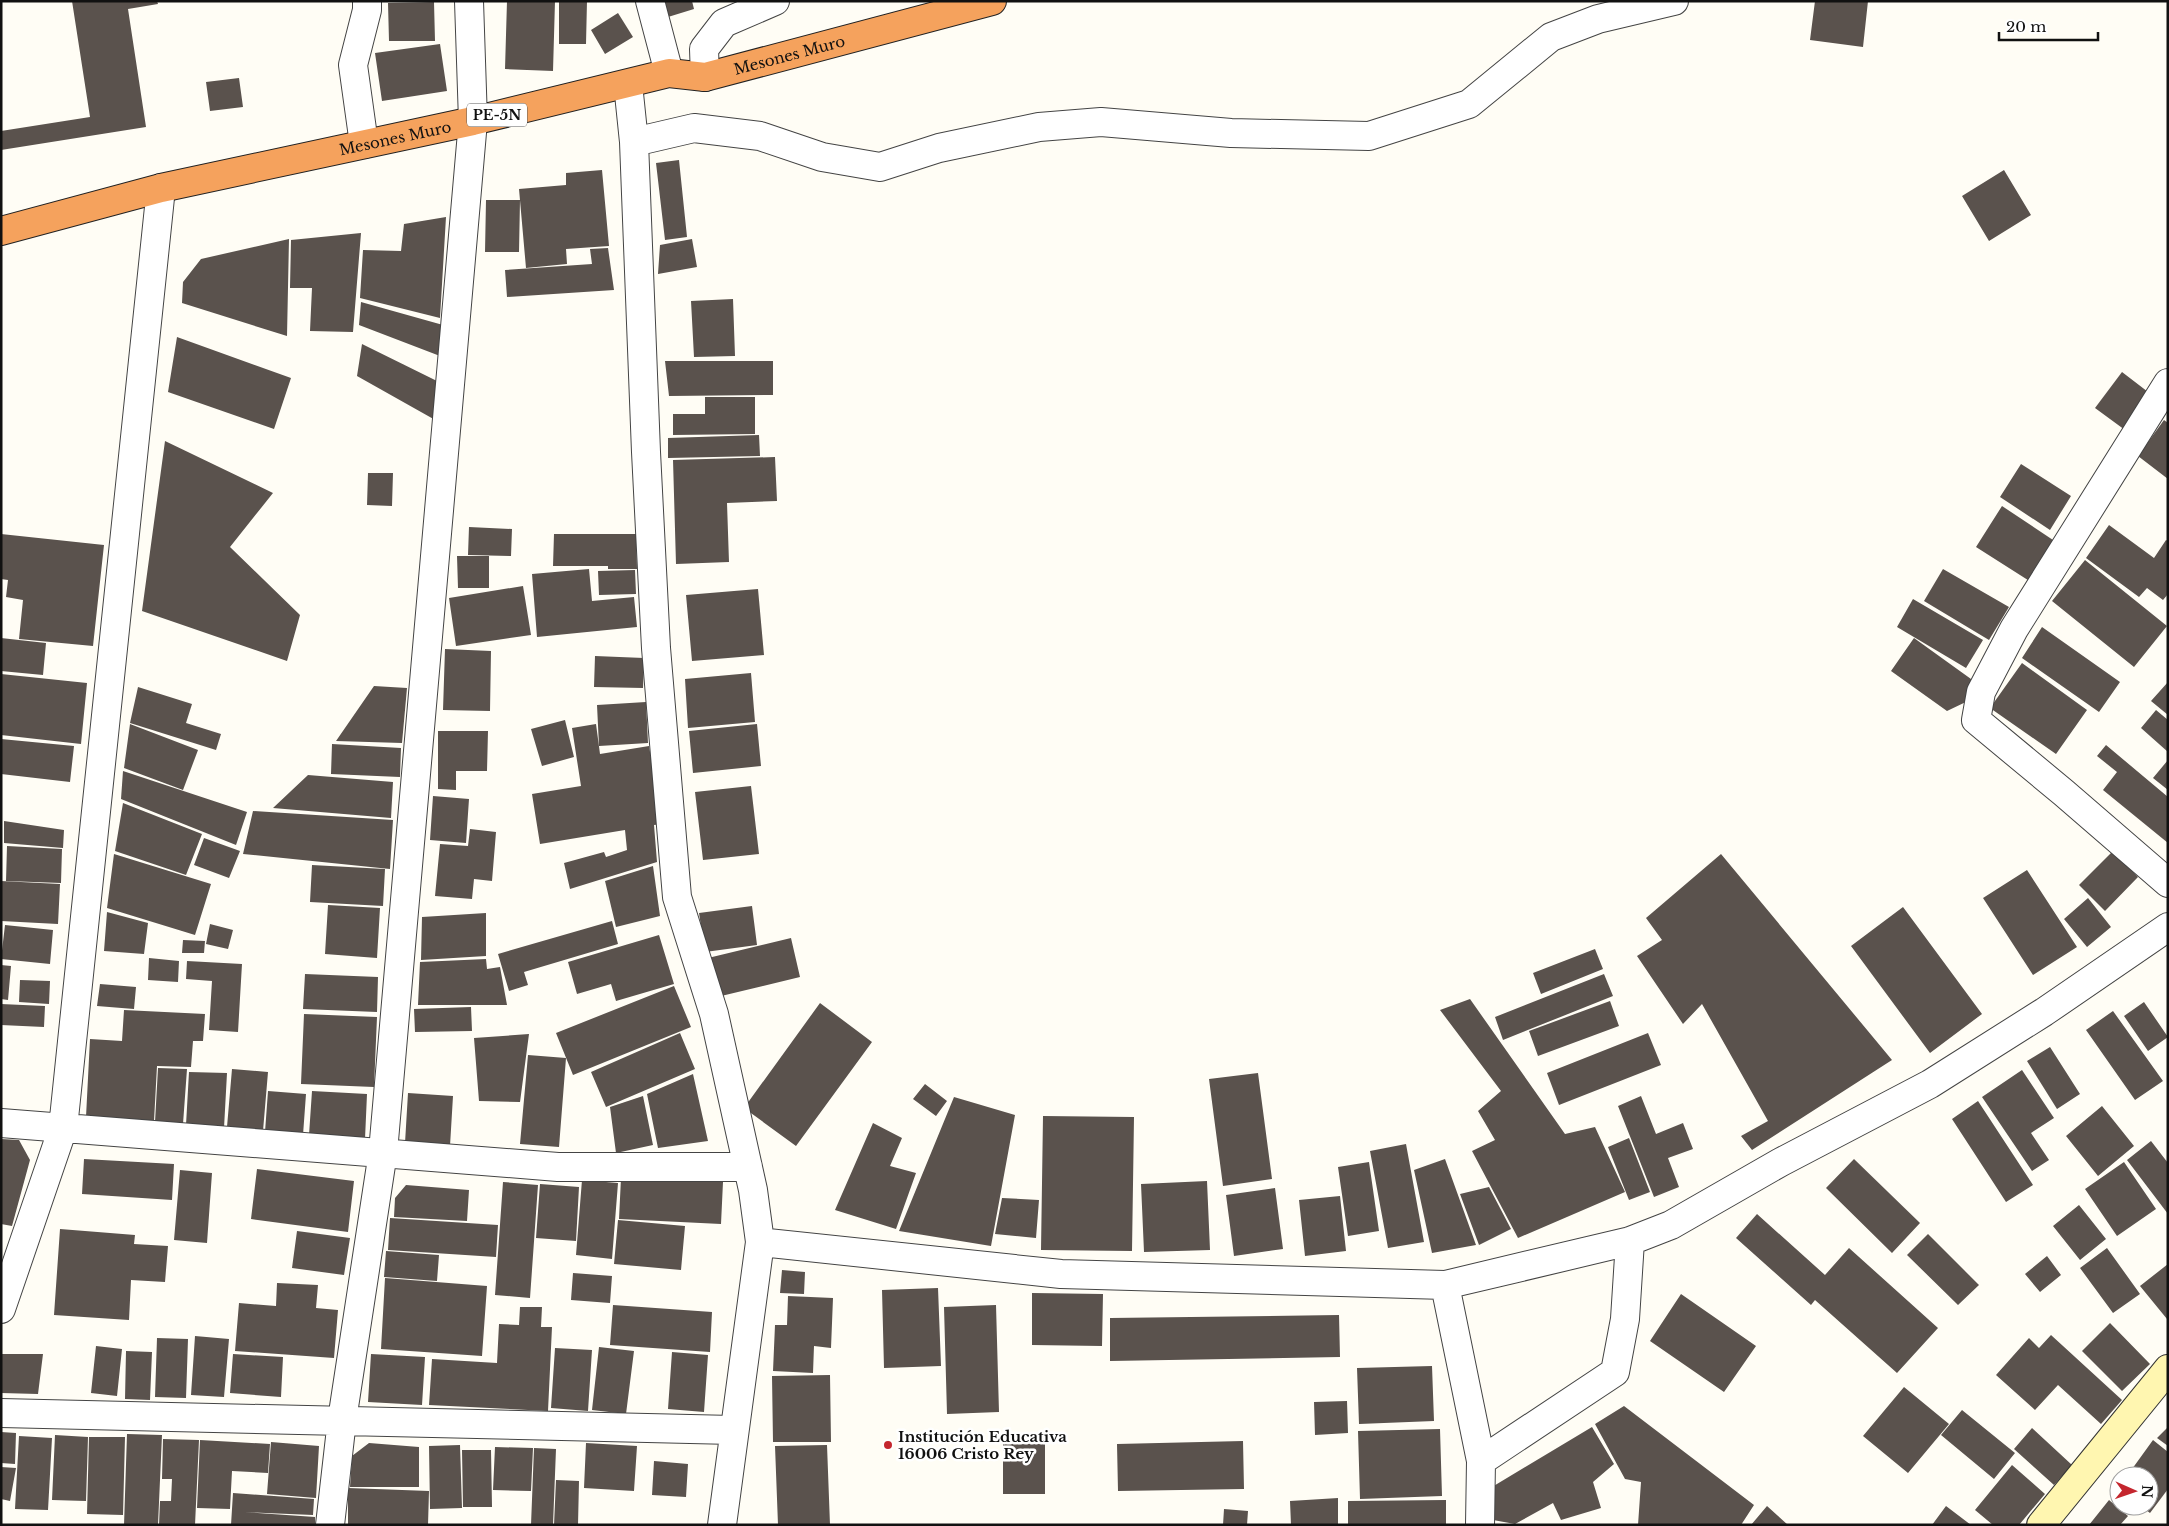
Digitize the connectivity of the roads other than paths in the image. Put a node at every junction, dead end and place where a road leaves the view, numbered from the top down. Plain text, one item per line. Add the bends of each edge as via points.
1 (367, 1) edge
2 (469, 1) edge
3 (650, 1) edge
4 (775, 1) edge
5 (992, 1) edge
6 (1674, 1) edge
7 (669, 74) junction
8 (704, 77) junction
9 (628, 84) junction
10 (473, 121) junction
11 (634, 142) junction
12 (364, 144) junction
13 (161, 188) junction
14 (1, 231) edge
15 (2168, 384) edge
16 (2168, 883) edge
17 (2168, 926) edge
18 (1, 1123) edge
19 (63, 1128) junction
20 (383, 1152) junction
21 (748, 1167) junction
22 (1630, 1241) junction
23 (760, 1242) junction
24 (1445, 1285) junction
25 (1, 1309) edge
26 (2168, 1369) edge
27 (1, 1413) edge
28 (342, 1420) junction
29 (733, 1430) junction
30 (1481, 1461) junction
31 (330, 1525) edge
32 (722, 1525) edge
33 (1480, 1525) edge
34 (2041, 1525) edge

1 - 12 street via 353,65
2 - 10 street
3 - 7 street
4 - 8 street via 724,23 704,49
5 - 8 highway, Mesones Muro / PE-5N
6 - 11 street via 1598,19 1551,38 1469,104 1368,136 1231,133 1101,122 1039,127 939,148 880,167 822,156 760,136 694,128
7 - 8 highway, Mesones Muro / PE-5N
7 - 9 highway, Mesones Muro / PE-5N
9 - 10 highway, Mesones Muro / PE-5N
9 - 11 street
10 - 12 highway, Mesones Muro / PE-5N
10 - 20 street
11 - 21 street via 656,638 677,897 714,1014
12 - 13 highway, Mesones Muro / PE-5N
13 - 14 highway, Mesones Muro / PE-5N
13 - 19 street
15 - 16 street via 2014,629 1981,692 1976,720
17 - 22 street via 2044,1012 1930,1084 1781,1162 1671,1225
18 - 19 street
19 - 20 street
19 - 25 street
20 - 21 street via 558,1167
20 - 28 street
21 - 23 street
22 - 24 street
22 - 30 street via 1625,1319 1615,1372
23 - 24 street via 1061,1274
23 - 29 street
24 - 30 street
26 - 34 street
27 - 28 street
28 - 29 street
28 - 31 street
29 - 32 street
30 - 33 street

